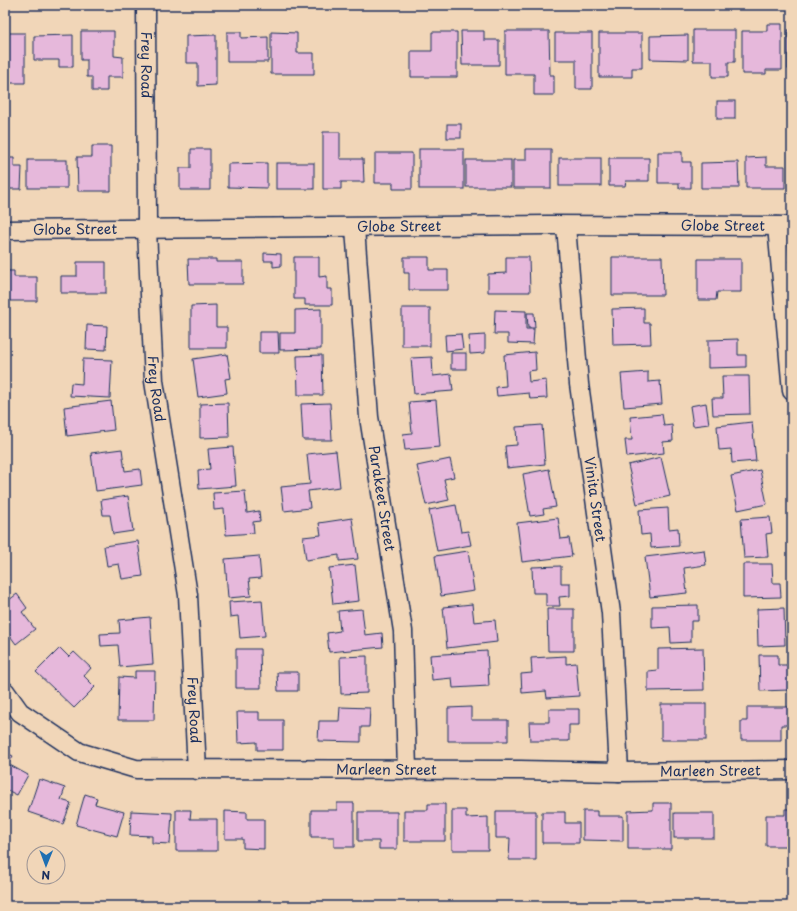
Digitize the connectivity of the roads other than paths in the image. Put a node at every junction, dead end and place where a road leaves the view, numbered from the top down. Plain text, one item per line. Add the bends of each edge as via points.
1 (146, 5) edge
2 (566, 226) junction
3 (785, 226) edge
4 (355, 228) junction
5 (5, 230) edge
6 (147, 230) junction
7 (792, 391) edge
8 (5, 691) edge
9 (197, 770) junction
10 (407, 770) junction
11 (792, 770) edge
12 (618, 772) junction

1 - 6 street, Frey Road
2 - 3 street, Globe Street
2 - 4 street, Globe Street
2 - 12 street, Vinita Street via 579,384 611,613
3 - 7 street
4 - 6 street, Globe Street
4 - 10 street, Parakeet Street via 369,417 403,631
5 - 6 street, Globe Street
6 - 9 street, Frey Road via 154,381 188,595
8 - 9 street, Marleen Street via 20,712 80,752 136,769
9 - 10 street, Marleen Street
10 - 12 street, Marleen Street
11 - 12 street, Marleen Street

